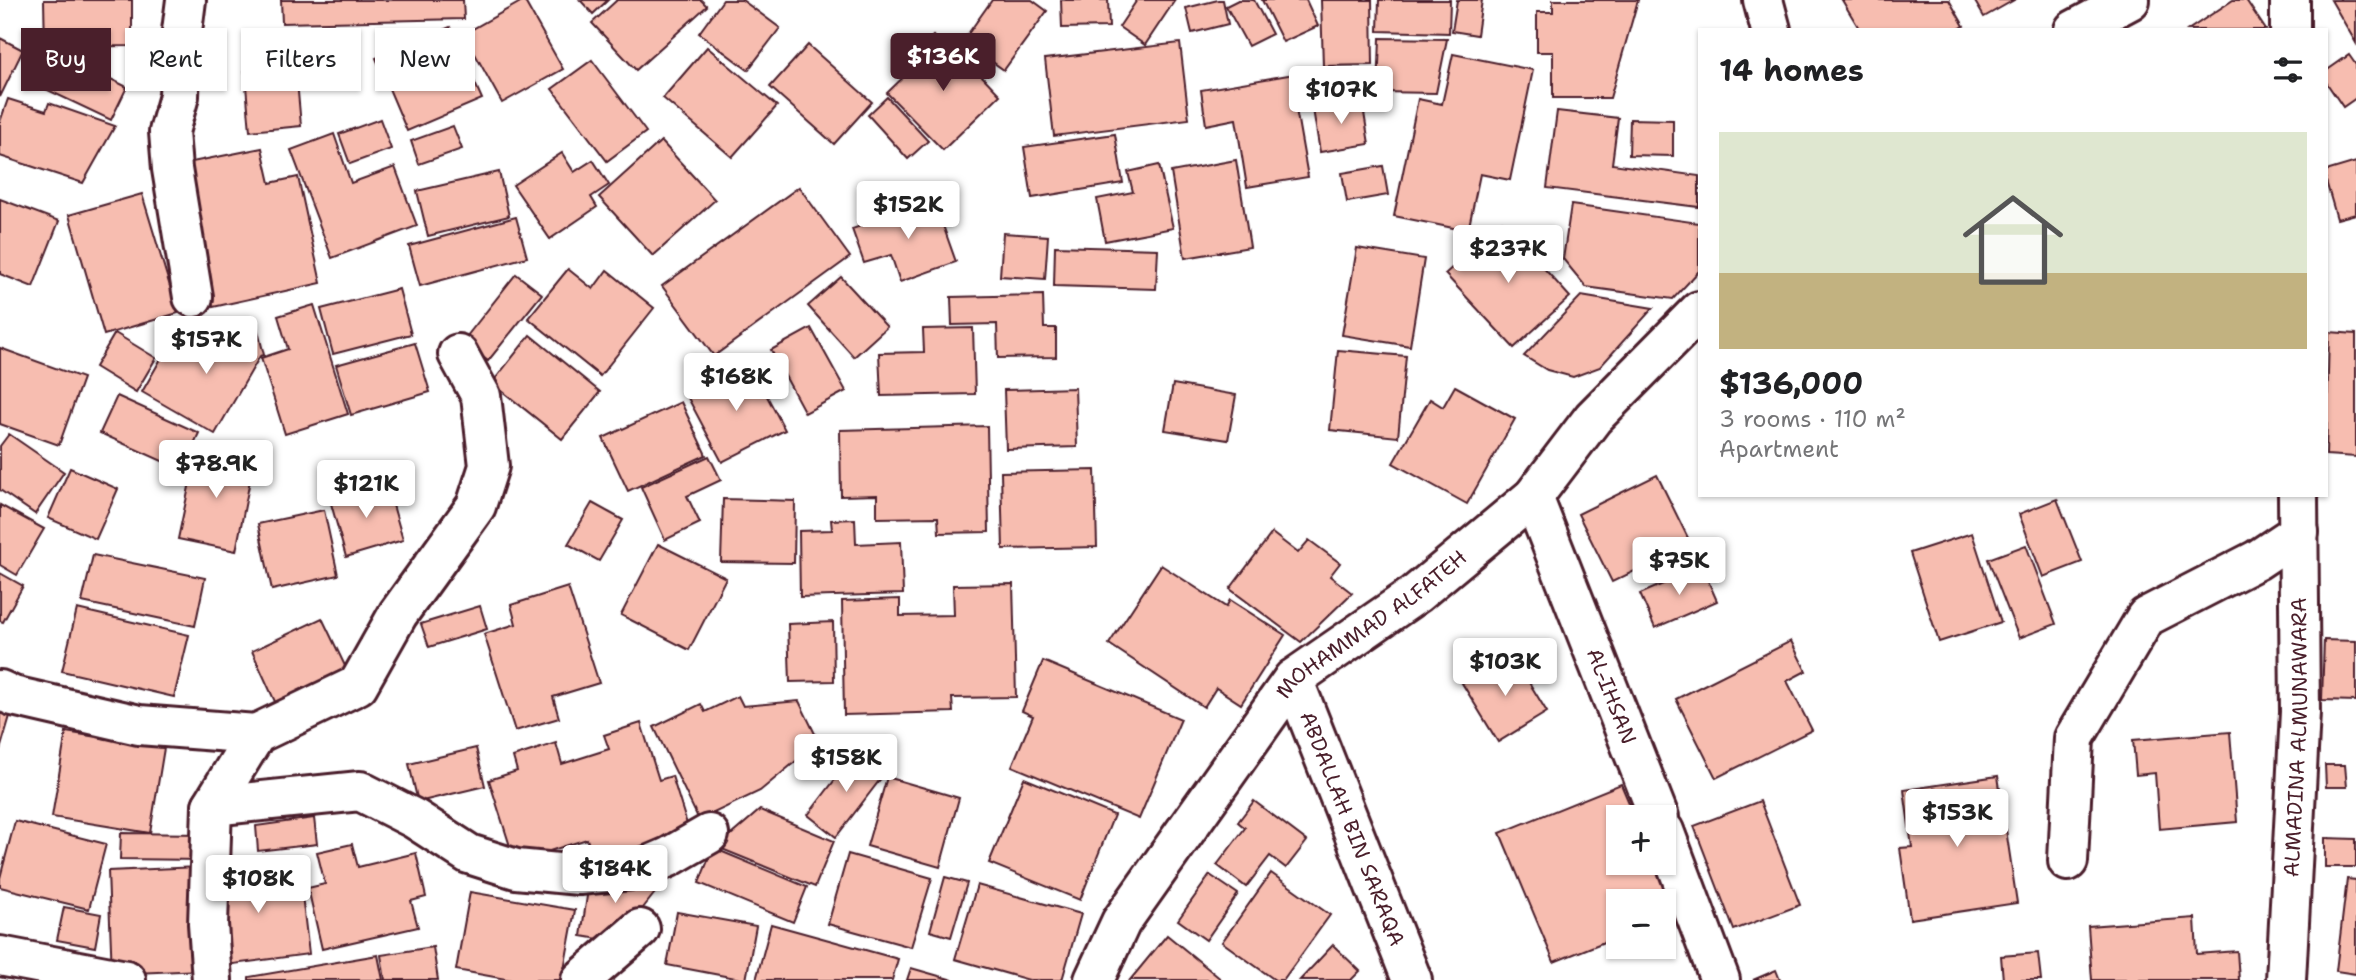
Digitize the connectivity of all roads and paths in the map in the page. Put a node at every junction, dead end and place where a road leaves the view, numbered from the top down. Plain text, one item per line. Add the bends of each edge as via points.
1 (186, 0) edge
2 (1763, 0) edge
3 (2130, 0) edge
4 (2290, 0) edge
5 (1771, 28) edge
6 (2078, 28) edge
7 (2290, 28) edge
8 (192, 297) dead end
9 (1698, 312) edge
10 (458, 354) dead end
11 (1533, 497) junction
12 (2299, 514) edge
13 (1293, 679) junction
14 (0, 690) edge
15 (256, 734) junction
16 (1654, 805) edge
17 (212, 806) junction
18 (709, 834) dead end
19 (2068, 861) dead end
20 (1676, 863) edge
21 (640, 929) dead end
22 (0, 956) edge
23 (126, 980) edge
24 (212, 980) edge
25 (581, 980) edge
26 (1094, 980) edge
27 (1412, 980) edge
28 (1720, 980) edge
29 (2286, 980) edge

1 - 8 street via 179,96 169,132
2 - 5 street
3 - 6 street
4 - 7 street
9 - 11 street, MOHAMMAD ALFATEH via 1593,418
10 - 15 street via 481,396 489,466 476,506 398,614 358,685
11 - 13 street, MOHAMMAD ALFATEH via 1416,594
11 - 16 street, AL-IHSAN
12 - 19 street via 2257,560 2146,617 2074,738
12 - 29 street, ALMADINA ALMUNAWARA via 2300,712
13 - 26 street, MOHAMMAD ALFATEH via 1121,922
13 - 27 street, ABDALLAH BIN SARAQA
14 - 15 street via 139,725
15 - 17 street
17 - 18 street via 360,791 469,854 516,869 579,875 641,869
17 - 24 street via 208,925
20 - 28 street
21 - 25 street
22 - 23 street

